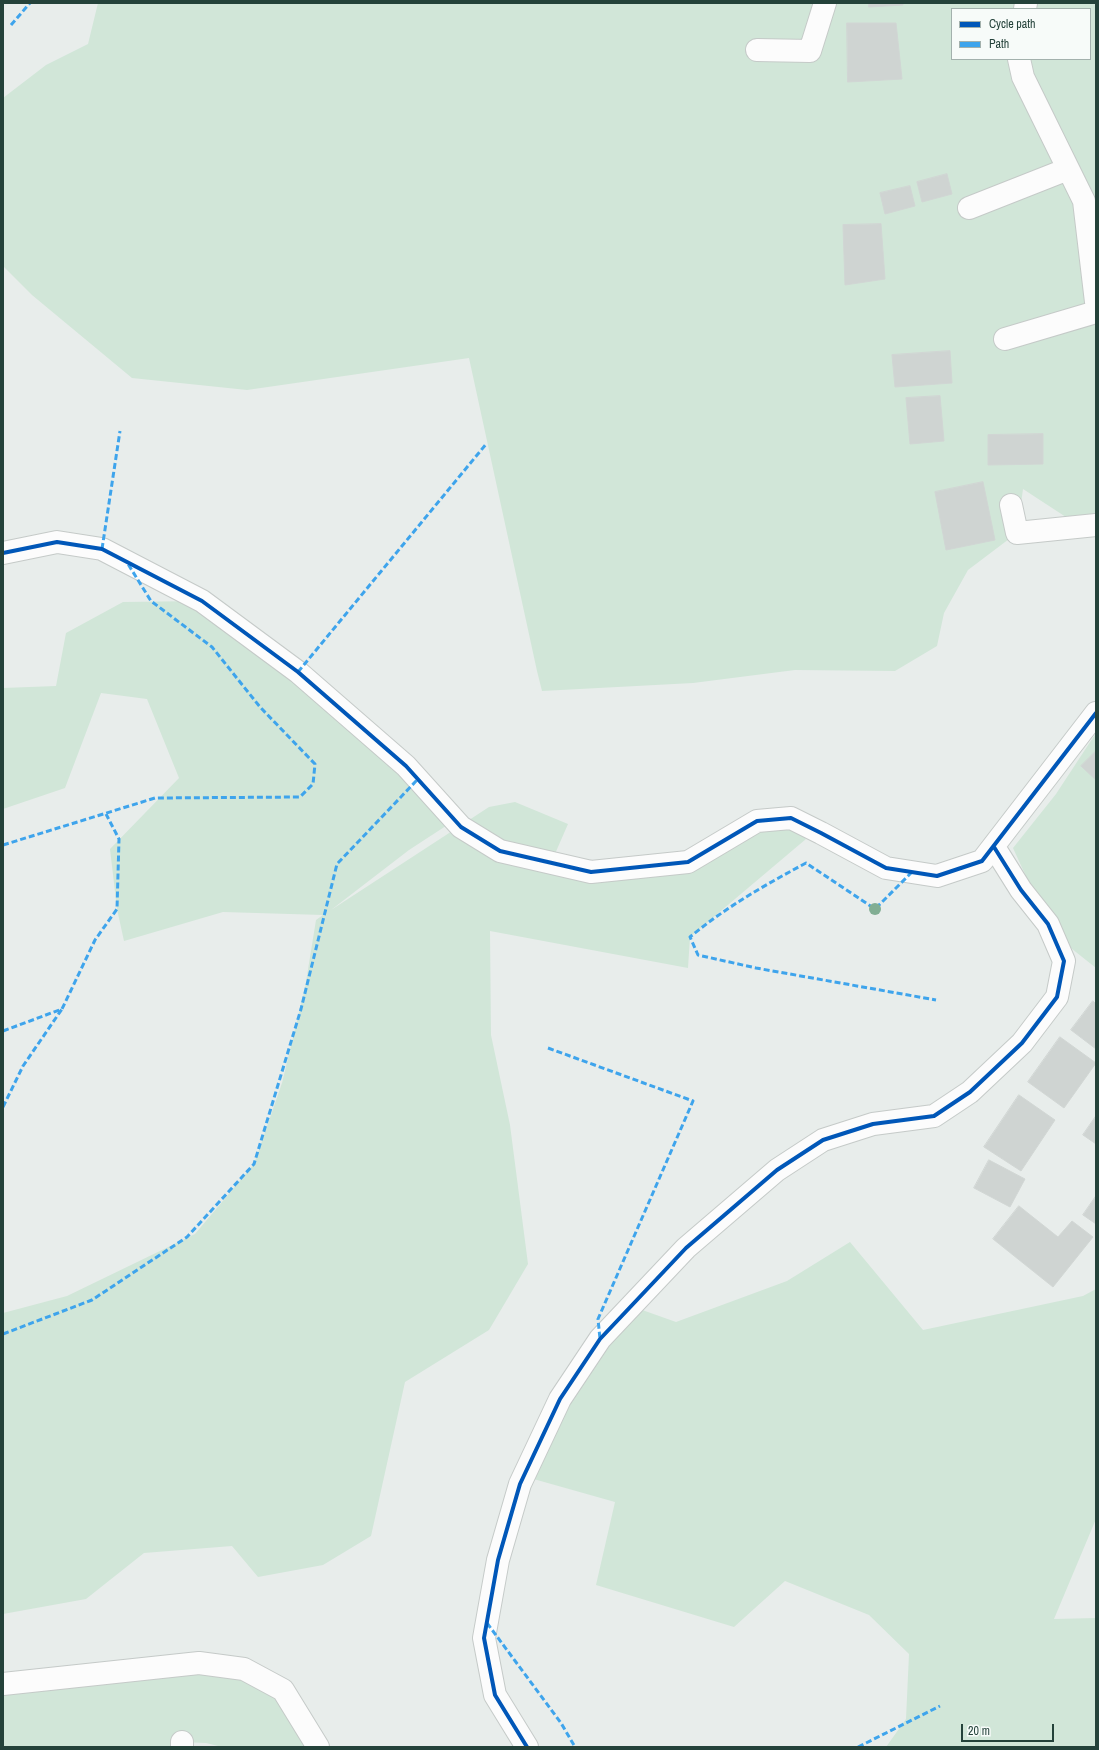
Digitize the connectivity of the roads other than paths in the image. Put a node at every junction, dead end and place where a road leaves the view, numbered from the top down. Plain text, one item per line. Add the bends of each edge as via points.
1 (825, 3) edge
2 (757, 50) dead end
3 (1019, 60) edge
4 (1068, 169) junction
5 (968, 208) dead end
6 (1096, 302) edge
7 (1096, 312) edge
8 (1005, 339) dead end
9 (1011, 505) dead end
10 (1096, 525) edge
11 (3, 552) edge
12 (1096, 713) edge
13 (994, 847) junction
14 (3, 1684) edge
15 (318, 1747) edge
16 (527, 1747) edge

1 - 2 street via 810,51
3 - 4 street via 1023,77
4 - 5 street
4 - 6 street via 1084,201
7 - 8 street
9 - 10 street via 1017,533
11 - 13 street via 57,542 102,549 202,601 298,672 406,766 460,827 500,851 590,872 688,862 757,821 790,818 886,868 937,876 982,861
12 - 13 street
13 - 16 street via 1048,924 1064,961 1057,997 1022,1042 970,1092 934,1116 873,1124 823,1140 777,1170 686,1248 600,1339 560,1399 520,1484 498,1560 484,1638 495,1695
14 - 15 street via 199,1663 244,1669 283,1690

